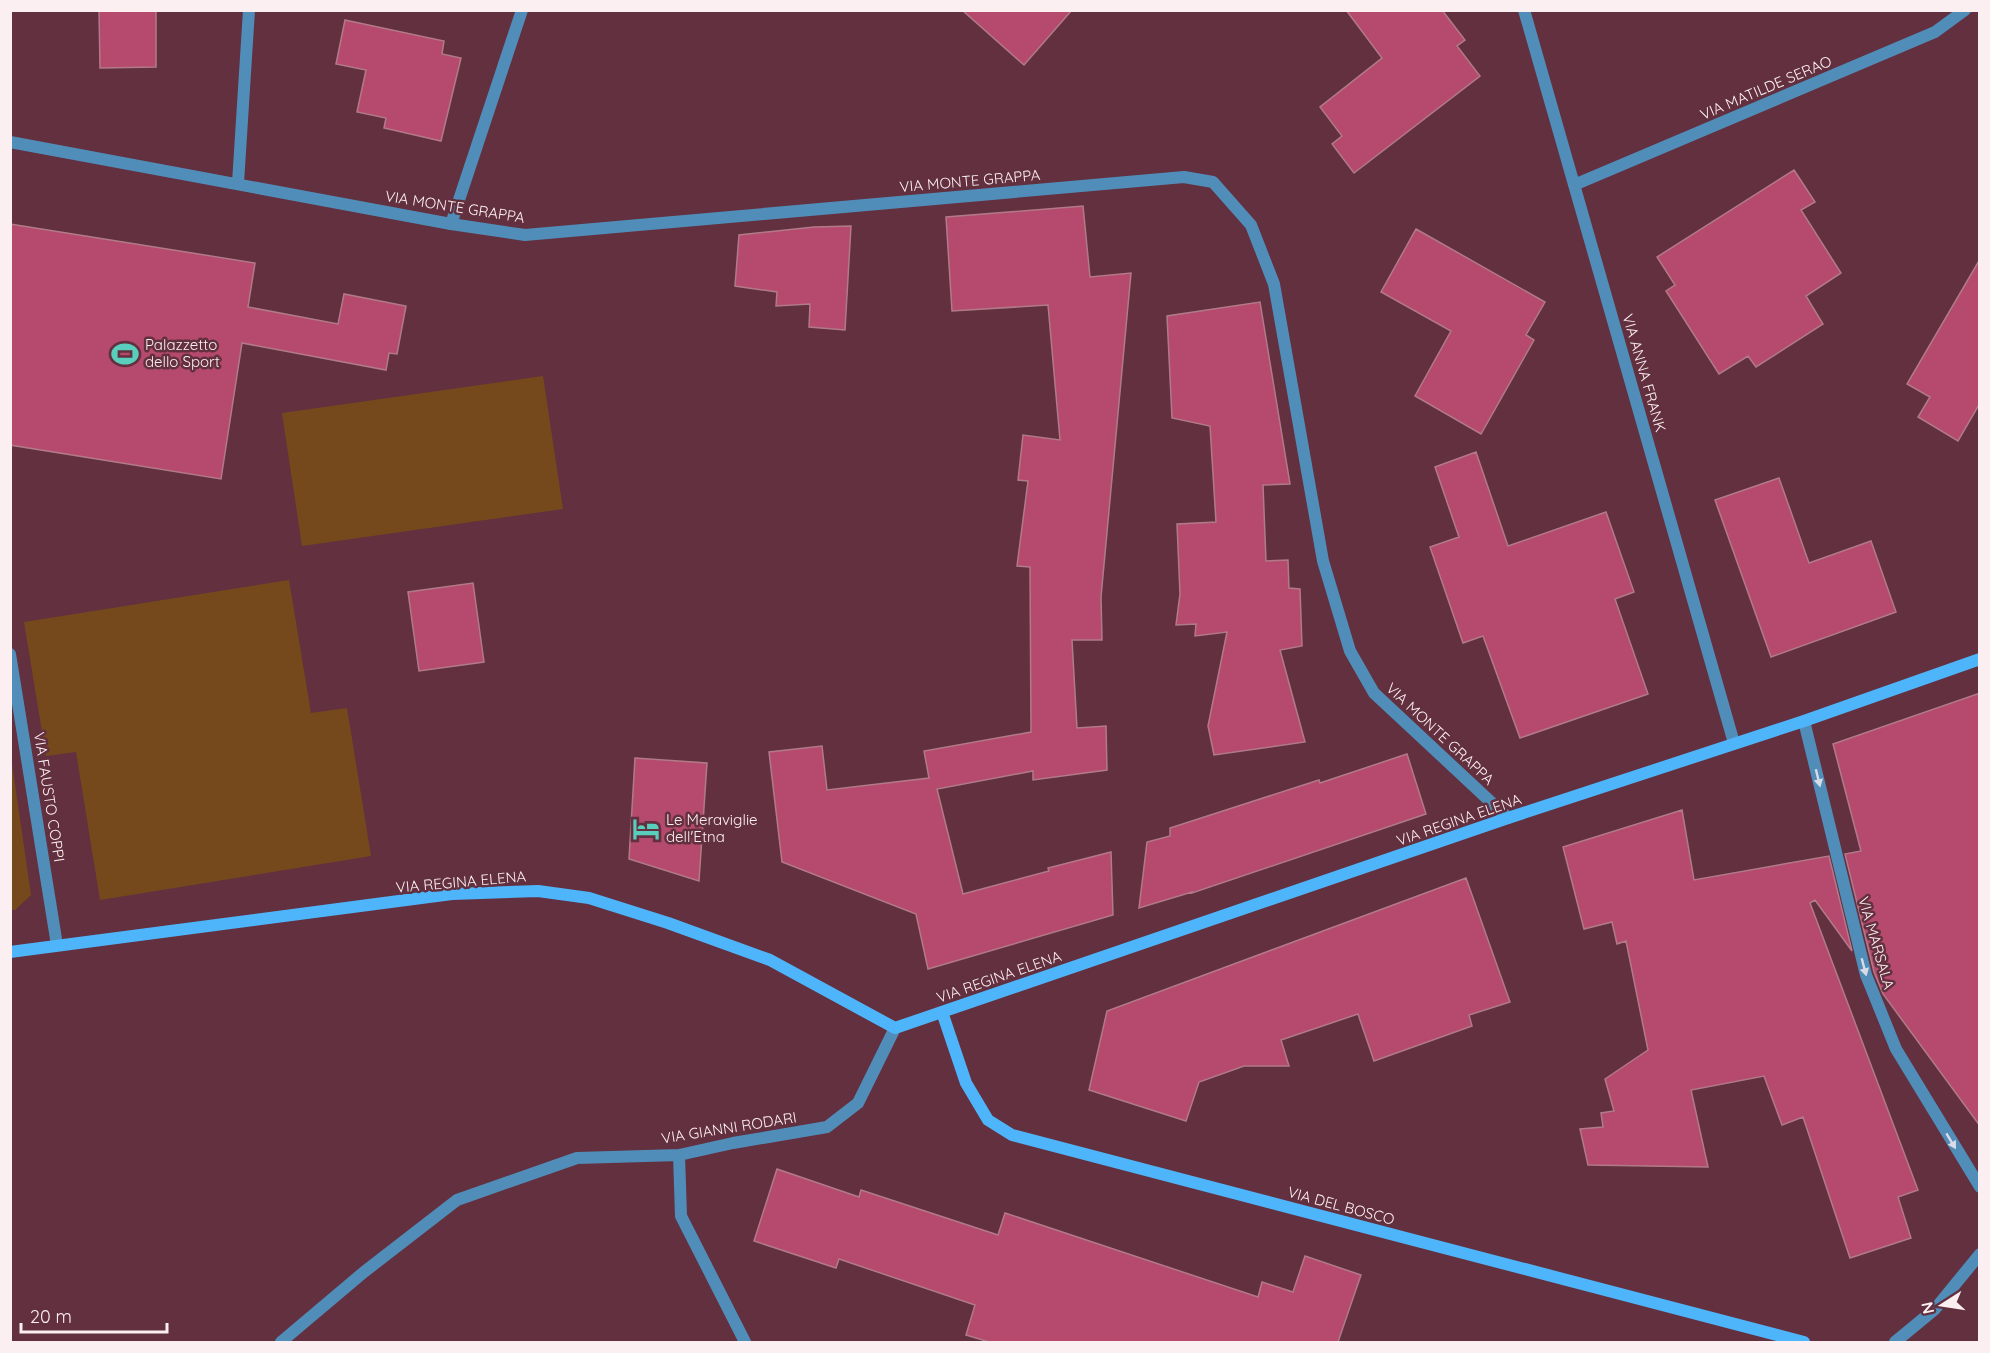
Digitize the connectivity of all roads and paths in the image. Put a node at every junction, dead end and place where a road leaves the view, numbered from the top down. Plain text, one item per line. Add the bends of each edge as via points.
1 (249, 10) edge
2 (522, 10) edge
3 (1524, 10) edge
4 (1965, 10) edge
5 (10, 142) edge
6 (238, 183) junction
7 (1574, 185) junction
8 (451, 224) junction
9 (10, 654) edge
10 (1980, 659) edge
11 (1804, 721) junction
12 (1734, 743) junction
13 (1508, 818) junction
14 (57, 945) junction
15 (10, 952) edge
16 (942, 1012) junction
17 (895, 1028) junction
18 (679, 1155) junction
19 (1980, 1187) edge
20 (1980, 1254) edge
21 (281, 1342) edge
22 (745, 1342) edge
23 (1804, 1342) edge
24 (1895, 1342) edge

1 - 6 street
2 - 8 street
3 - 7 street, VIA ANNA FRANK
4 - 7 street, VIA MATILDE SERAO via 1935,32
5 - 6 street, VIA MONTE GRAPPA
6 - 8 street, VIA MONTE GRAPPA
7 - 12 street, VIA ANNA FRANK
8 - 13 street, VIA MONTE GRAPPA via 525,235 1184,177 1213,182 1251,225 1274,284 1323,561 1350,651 1374,693
9 - 14 street, VIA FAUSTO COPPI
10 - 11 street, VIA REGINA ELENA
11 - 12 street, VIA REGINA ELENA
11 -> 19 street, VIA MARSALA via 1866,975 1896,1049
12 - 13 street, VIA REGINA ELENA
13 - 16 street, VIA REGINA ELENA
14 - 15 street, VIA REGINA ELENA
14 - 17 street, VIA REGINA ELENA via 452,894 538,891 589,898 770,960
16 - 17 street, VIA REGINA ELENA
16 - 23 street, VIA DEL BOSCO via 966,1083 988,1120 1012,1135
17 - 18 street, VIA GIANNI RODARI via 858,1103 827,1127
18 - 21 street, VIA GIANNI RODARI via 577,1158 457,1200
18 - 22 street via 681,1216
20 - 24 street via 1935,1309

